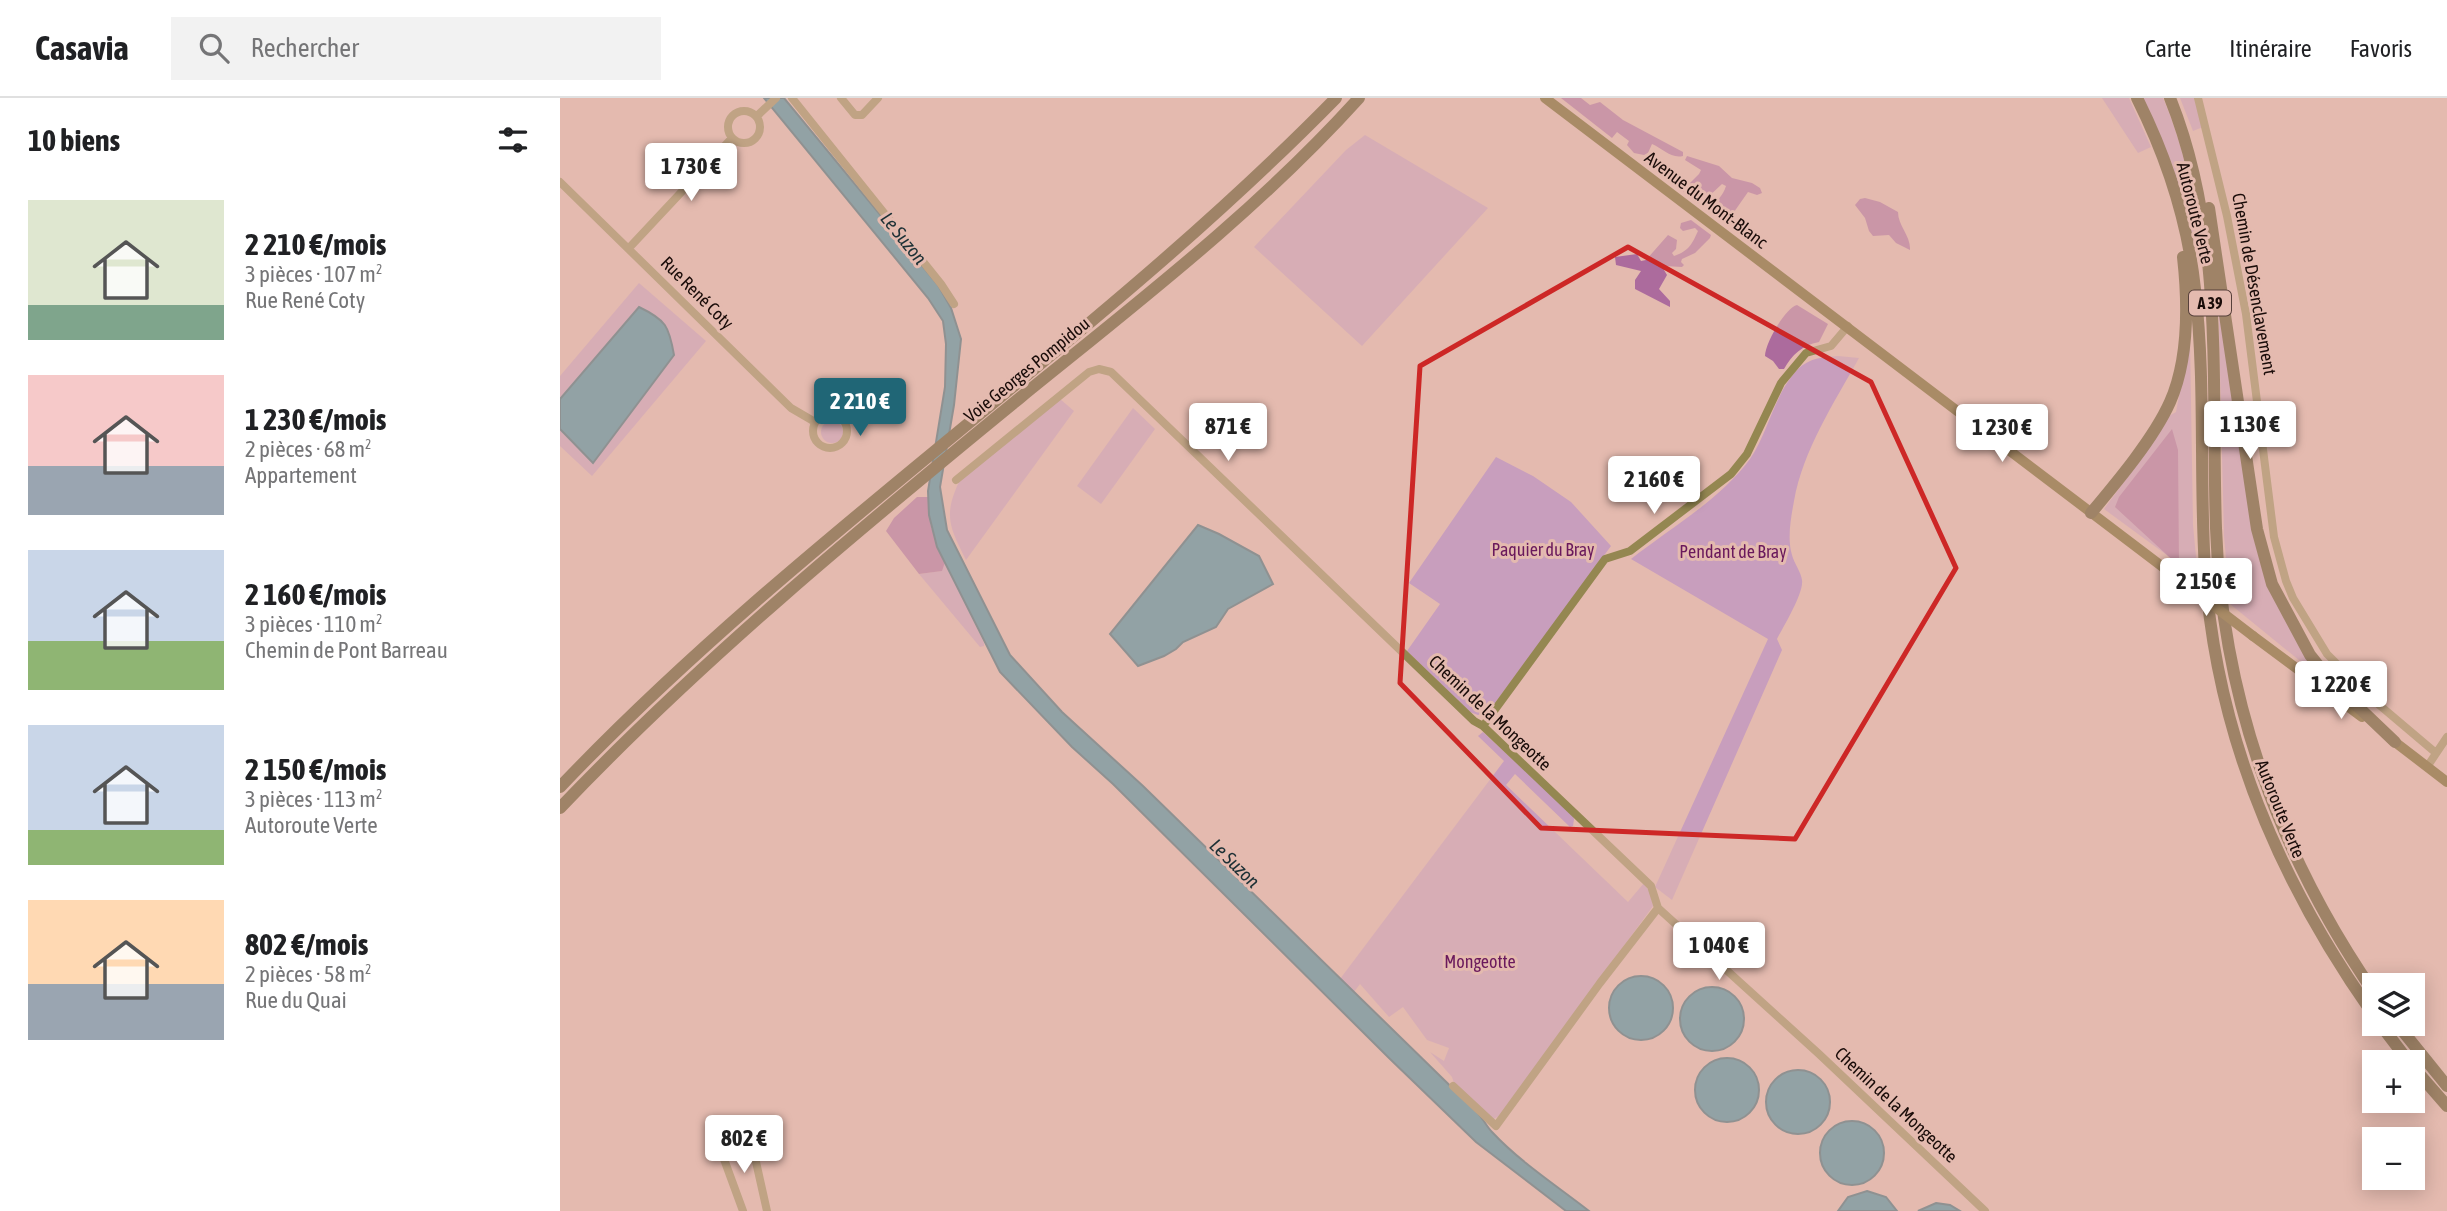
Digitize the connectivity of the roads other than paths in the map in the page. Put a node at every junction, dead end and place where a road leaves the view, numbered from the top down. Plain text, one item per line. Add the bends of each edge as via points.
1 (776, 98) edge
2 (792, 98) edge
3 (841, 98) edge
4 (878, 98) edge
5 (1336, 98) edge
6 (1359, 98) edge
7 (1545, 98) edge
8 (2137, 98) edge
9 (2170, 98) edge
10 (2198, 98) edge
11 (757, 116) junction
12 (732, 138) junction
13 (2161, 150) junction
14 (2190, 150) junction
15 (560, 182) edge
16 (629, 248) junction
17 (954, 304) dead end
18 (1848, 326) junction
19 (815, 422) junction
20 (956, 480) dead end
21 (2091, 513) junction
22 (1483, 726) junction
23 (2447, 737) edge
24 (2395, 742) junction
25 (2436, 753) junction
26 (2427, 767) junction
27 (2447, 782) edge
28 (560, 787) edge
29 (560, 808) edge
30 (1658, 908) junction
31 (2362, 973) edge
32 (2362, 999) edge
33 (2388, 1036) edge
34 (2407, 1036) edge
35 (2400, 1050) edge
36 (2425, 1081) edge
37 (1453, 1086) dead end
38 (2447, 1087) edge
39 (2447, 1106) edge
40 (743, 1211) edge
41 (767, 1211) edge
42 (1985, 1211) edge

1 - 11 street
2 - 17 street
3 - 4 street via 855,115 862,115
5 - 28 highway, Voie Georges Pompidou via 1235,197 1129,290 775,583
6 - 29 highway, Voie Georges Pompidou via 1306,154 1185,263 738,637
7 - 18 main road, Avenue du Mont-Blanc
8 - 13 highway, Autoroute Verte / A 39
9 - 14 highway, Autoroute Verte / A 39
10 - 25 street, Chemin de Désenclavement via 2246,314 2274,537 2286,581 2327,654
11 - 12 street via 759,132 752,141
11 - 12 street via 748,110 733,114 727,123
12 - 16 street
13 - 21 highway via 2184,267 2179,370 2163,416
13 - 32 highway, Autoroute Verte / A 39 via 2183,223 2195,289 2205,570 2223,695 2265,825 2291,881
14 - 24 highway via 2212,223 2257,529 2272,584 2310,655
14 - 31 highway, Autoroute Verte / A 39 via 2206,245 2216,531 2237,691 2276,815 2327,920
15 - 16 street, Rue René Coty
16 - 19 street, Rue René Coty via 791,408
18 - 21 main road, Avenue du Mont-Blanc
18 - 22 street via 1831,346 1806,353 1781,383 1747,454 1731,474 1630,551 1605,559
19 - 19 street, Rue René Coty via 814,439 822,447 834,448 843,442 846,431 839,418 829,414
20 - 22 street, Chemin de la Mongeotte via 1089,372 1111,372
21 - 24 main road, Avenue du Mont-Blanc, bridge
22 - 30 street, Chemin de la Mongeotte via 1651,886
23 - 25 street
24 - 26 main road, Avenue du Mont-Blanc
25 - 26 street
26 - 27 main road, Avenue du Mont-Blanc
30 - 37 street via 1496,1126
30 - 42 street, Chemin de la Mongeotte
33 - 35 highway
34 - 38 highway
36 - 39 highway
40 - 41 street via 721,1151 728,1138 745,1132

